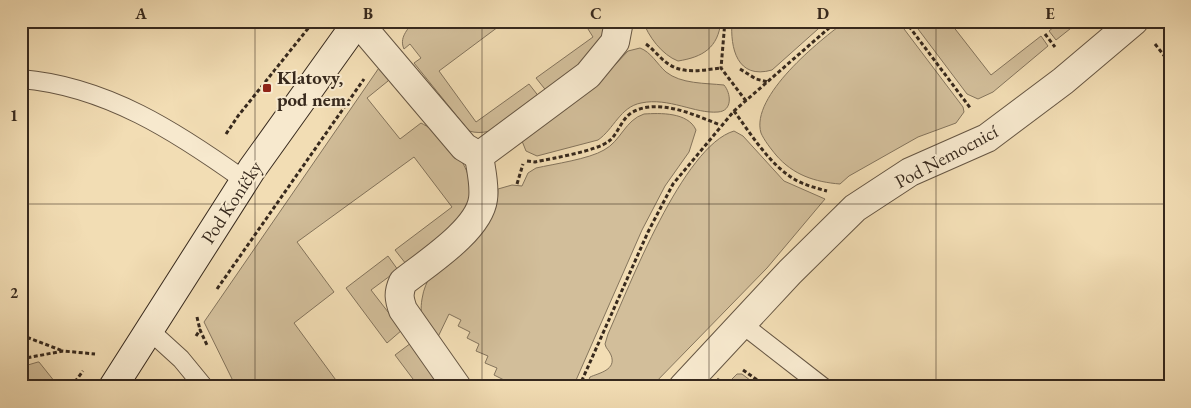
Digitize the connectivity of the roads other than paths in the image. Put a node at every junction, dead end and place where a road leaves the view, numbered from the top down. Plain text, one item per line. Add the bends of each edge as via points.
1 (1134, 21) edge
2 (358, 22) edge
3 (619, 26) edge
4 (21, 79) edge
5 (479, 156) junction
6 (244, 180) junction
7 (742, 324) junction
8 (148, 330) junction
9 (113, 387) edge
10 (204, 387) edge
11 (457, 387) edge
12 (683, 387) edge
13 (823, 387) edge

1 - 7 street, Pod Nemocnicí via 1063,81 987,138 910,172 855,208
2 - 5 street, Pod Koníčky via 464,147
2 - 6 street, Pod Koníčky
3 - 5 street via 609,52 588,75
4 - 6 lane via 63,85 131,108
5 - 11 street via 483,198 475,219 460,236 403,282 399,292 403,310
6 - 8 street, Pod Koníčky
7 - 12 street, Pod Nemocnicí
7 - 13 lane
8 - 9 street, Pod Koníčky
8 - 10 lane via 181,359

